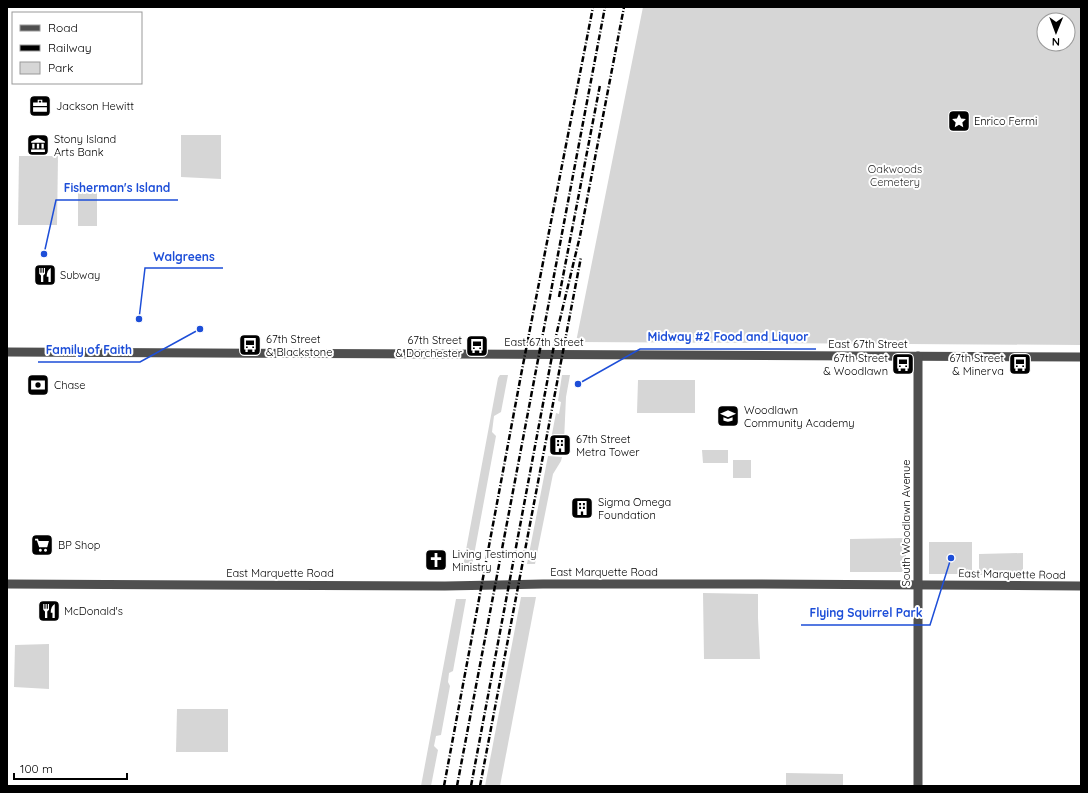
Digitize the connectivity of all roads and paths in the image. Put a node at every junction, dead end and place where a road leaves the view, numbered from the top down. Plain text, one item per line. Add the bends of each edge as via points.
1 (7, 352) edge
2 (918, 356) junction
3 (1081, 357) edge
4 (7, 584) edge
5 (918, 585) junction
6 (1081, 586) edge
7 (918, 786) edge

1 - 2 street, East 67th Street
2 - 3 street, East 67th Street
2 - 5 street, South Woodlawn Avenue
4 - 5 street, East Marquette Road
5 - 6 street, East Marquette Road
5 - 7 street, South Woodlawn Avenue

